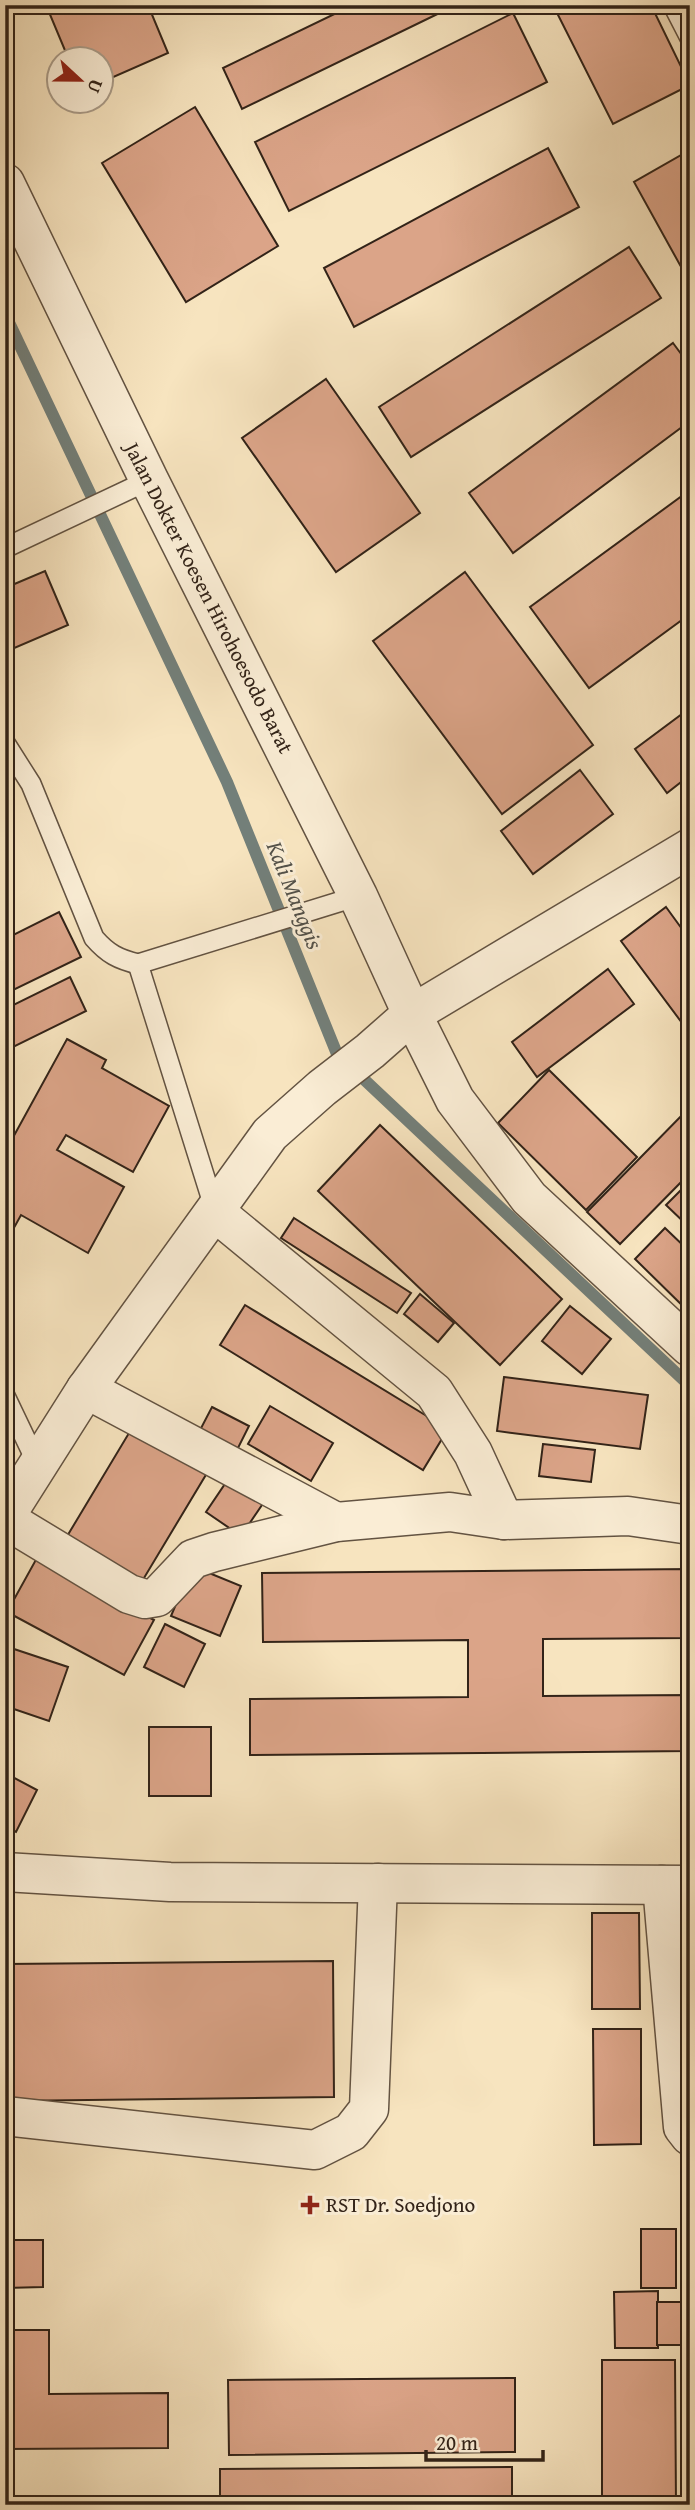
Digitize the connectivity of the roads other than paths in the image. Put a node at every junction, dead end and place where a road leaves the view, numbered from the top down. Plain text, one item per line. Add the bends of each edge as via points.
1 (673, 5) edge
2 (690, 38) edge
3 (5, 183) edge
4 (149, 480) junction
5 (5, 548) edge
6 (5, 743) edge
7 (690, 848) edge
8 (358, 896) junction
9 (138, 964) junction
10 (412, 1014) junction
11 (215, 1212) junction
12 (690, 1347) edge
13 (86, 1389) junction
14 (5, 1396) edge
15 (38, 1465) junction
16 (5, 1518) edge
17 (504, 1520) junction
18 (336, 1522) junction
19 (690, 1525) edge
20 (5, 1872) edge
21 (378, 1883) junction
22 (676, 1885) edge
23 (5, 2116) edge
24 (690, 2136) edge

1 - 2 lane
3 - 4 street, Jalan Dokter Koesen Hirohoesodo Barat
4 - 5 lane
4 - 8 street, Jalan Dokter Koesen Hirohoesodo Barat
6 - 9 lane via 31,784 94,938 107,953
7 - 10 street
8 - 9 lane
8 - 10 street, Jalan Dokter Koesen Hirohoesodo Barat
9 - 11 lane
10 - 11 street via 270,1134
10 - 12 street, Jalan Dokter Koesen Hirohoesodo Barat via 456,1100 529,1198
11 - 13 street
11 - 17 street via 433,1392 473,1453
13 - 15 street
13 - 18 street
14 - 15 lane
15 - 16 street
16 - 18 street via 129,1594 145,1599 157,1597 193,1559
17 - 18 street via 450,1512
17 - 19 street via 628,1516
20 - 21 street via 170,1882
21 - 22 street
21 - 23 street via 369,2109 351,2132 315,2150
22 - 24 street via 683,2127

